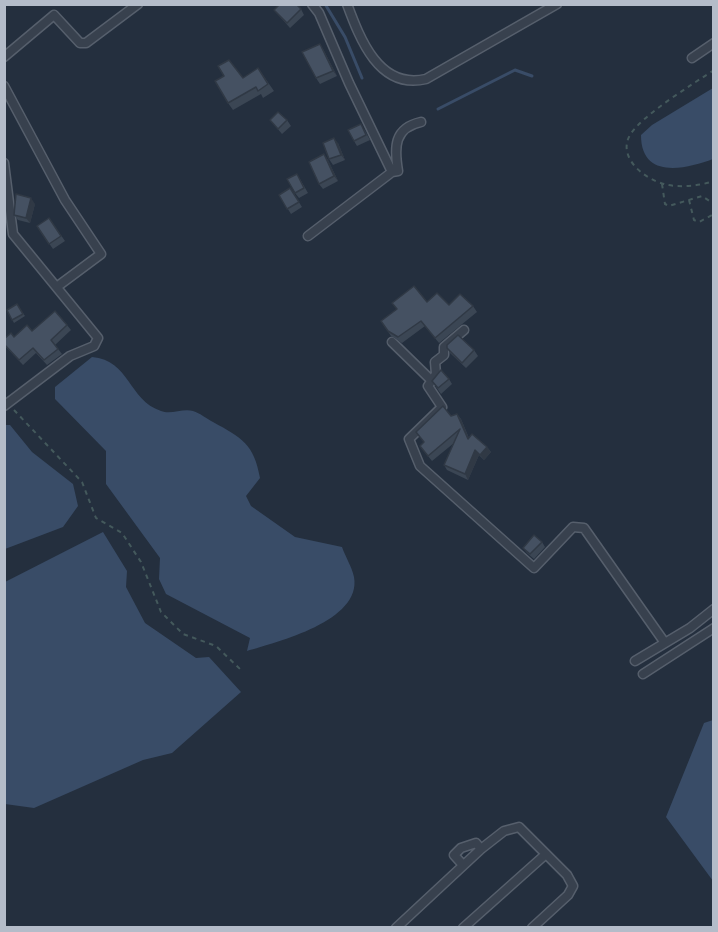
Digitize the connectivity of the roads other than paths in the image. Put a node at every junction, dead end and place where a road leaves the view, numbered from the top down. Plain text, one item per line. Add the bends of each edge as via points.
1 (312, 4) edge
2 (346, 4) edge
3 (557, 4) edge
4 (136, 5) edge
5 (714, 43) edge
6 (4, 57) edge
7 (692, 58) dead end
8 (4, 86) edge
9 (421, 122) dead end
10 (4, 163) edge
11 (392, 172) junction
12 (308, 236) dead end
13 (58, 286) junction
14 (464, 330) dead end
15 (392, 342) edge
16 (432, 381) junction
17 (6, 404) edge
18 (714, 609) edge
19 (714, 628) edge
20 (665, 643) junction
21 (635, 661) dead end
22 (643, 674) dead end
23 (481, 849) junction
24 (546, 854) junction
25 (463, 865) junction
26 (396, 927) edge
27 (463, 927) edge
28 (532, 927) edge

1 - 11 street
2 - 3 street via 364,47 376,63 393,76 413,82 426,79
4 - 6 street via 86,44 80,43 54,15
5 - 7 street
8 - 13 street via 65,200 101,254
9 - 11 street via 409,125 398,136 394,149 398,171
10 - 13 street via 13,234
11 - 12 street
13 - 17 street via 98,338 94,346 70,356
14 - 16 street via 444,346 444,355 435,362
15 - 16 street
16 - 20 street via 428,386 442,407 409,439 420,466 534,568 573,528 584,528
18 - 20 street
19 - 22 street
20 - 21 street
23 - 24 street via 504,831 519,827
23 - 25 street
23 - 25 street via 476,843 461,848 454,855
24 - 27 street
24 - 28 street via 573,886
25 - 26 street

